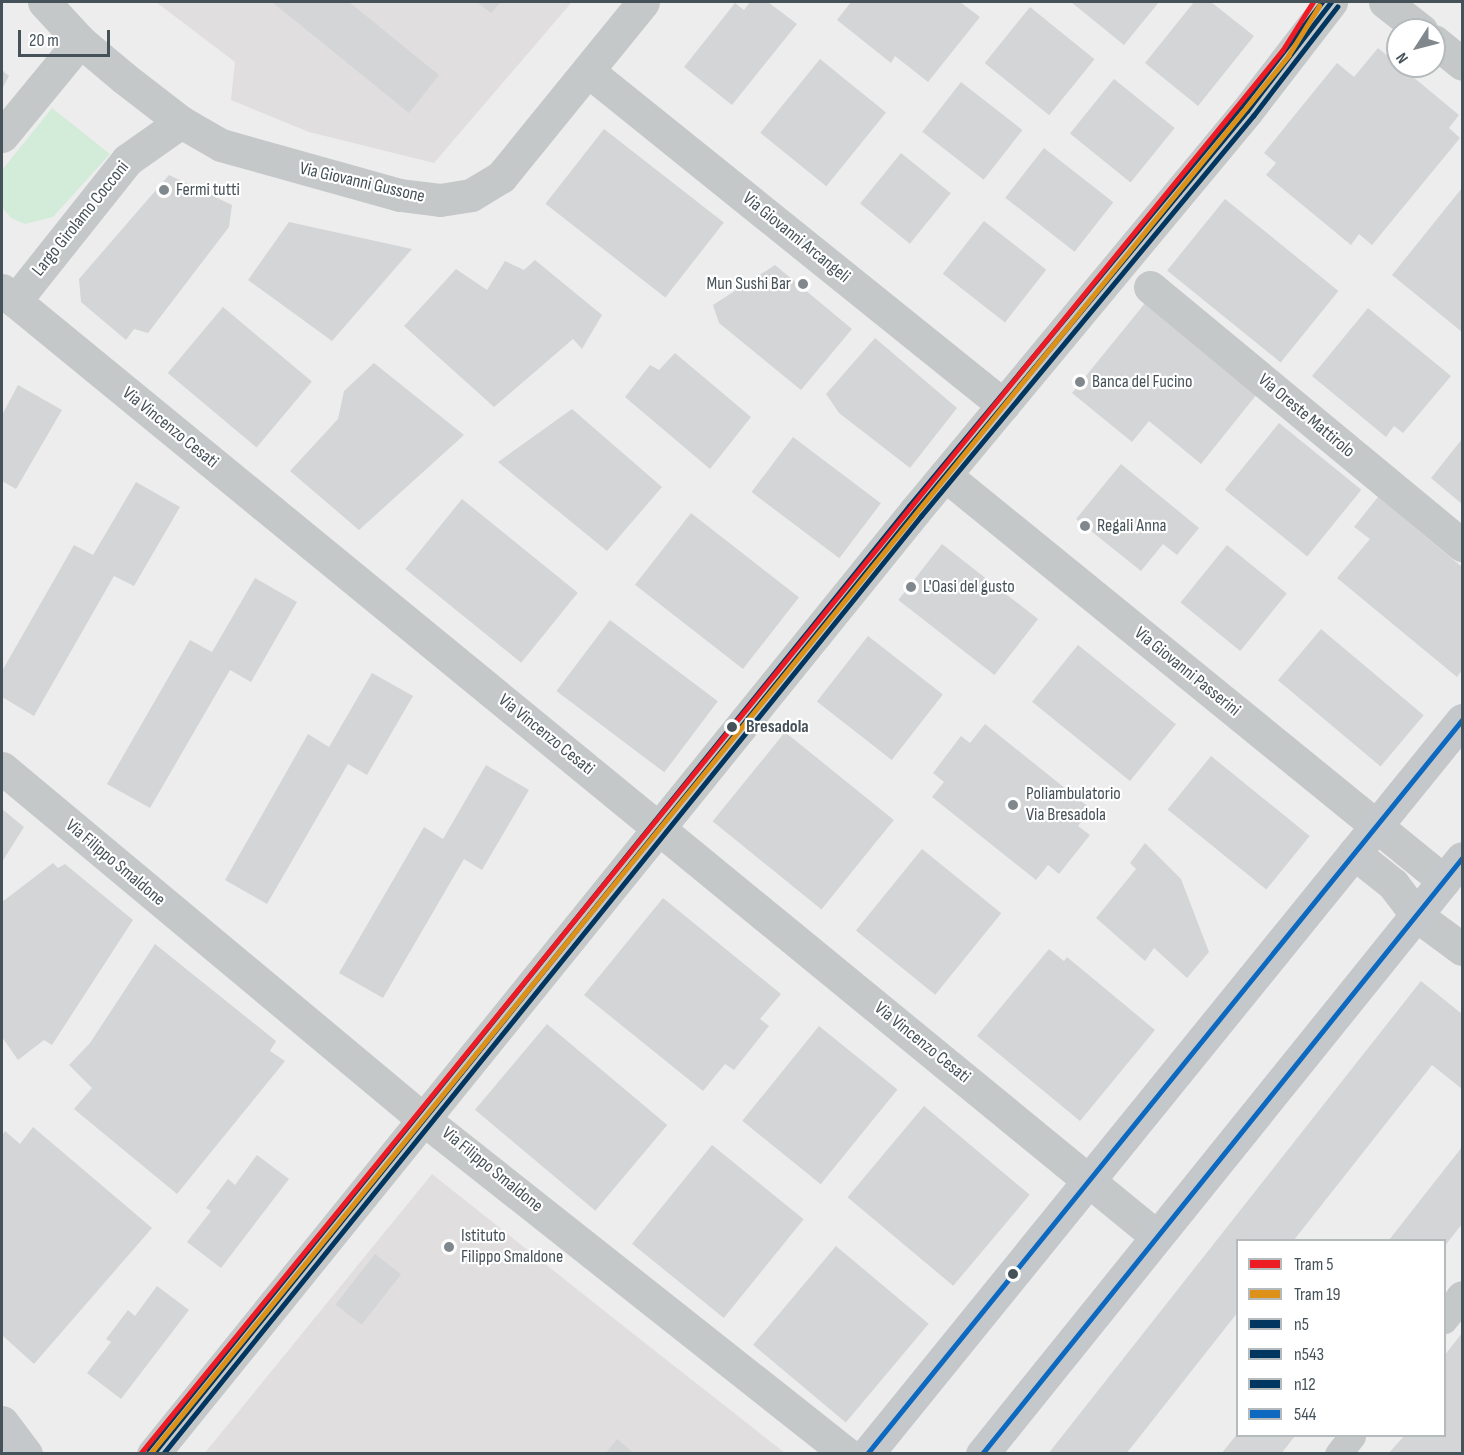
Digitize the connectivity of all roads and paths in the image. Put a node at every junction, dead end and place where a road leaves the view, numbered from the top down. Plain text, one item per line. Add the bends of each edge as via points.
1 (44, 2) edge
2 (642, 2) edge
3 (1385, 2) edge
4 (1326, 9) edge
5 (1406, 18) edge
6 (80, 41) junction
7 (1446, 51) edge
8 (1462, 64) edge
9 (588, 71) junction
10 (181, 122) junction
11 (2, 136) edge
12 (1150, 287) dead end
13 (8, 296) edge
14 (1008, 398) junction
15 (945, 476) junction
16 (1462, 545) edge
17 (1462, 720) edge
18 (2, 768) edge
19 (1375, 826) junction
20 (659, 828) junction
21 (1354, 853) junction
22 (1453, 869) edge
23 (1416, 915) junction
24 (1462, 949) edge
25 (423, 1118) junction
26 (1089, 1181) junction
27 (1155, 1235) junction
28 (2, 1422) edge
29 (1351, 1437) edge
30 (26, 1454) edge
31 (153, 1454) edge
32 (847, 1454) edge
33 (867, 1454) edge
34 (982, 1454) edge
35 (1338, 1454) edge

1 - 6 street, Via Giovanni Gussone
2 - 9 street, Via Giovanni Gussone
3 - 5 street
4 - 14 street
6 - 10 street, Via Giovanni Gussone
6 - 11 street
7 - 8 street
9 - 10 street, Via Giovanni Gussone via 501,177 480,191 451,200 400,195 248,154
9 - 14 street, Via Giovanni Arcangeli
10 - 13 street, Largo Girolamo Cocconi via 127,160
12 - 16 street, Via Oreste Mattirolo
13 - 20 street, Via Vincenzo Cesati
14 - 15 street
15 - 19 street, Via Giovanni Passerini
15 - 20 street
17 - 19 main road
18 - 25 street, Via Filippo Smaldone
19 - 21 main road
19 - 22 street, Via Giovanni Passerini
20 - 25 street
20 - 26 street, Via Vincenzo Cesati
21 - 23 street via 1393,884
21 - 26 main road
22 - 23 main road
23 - 24 street
23 - 27 main road
25 - 31 street
25 - 32 street, Via Filippo Smaldone
26 - 27 street, Via Vincenzo Cesati
26 - 33 main road
27 - 34 main road
28 - 30 main road
29 - 35 street

